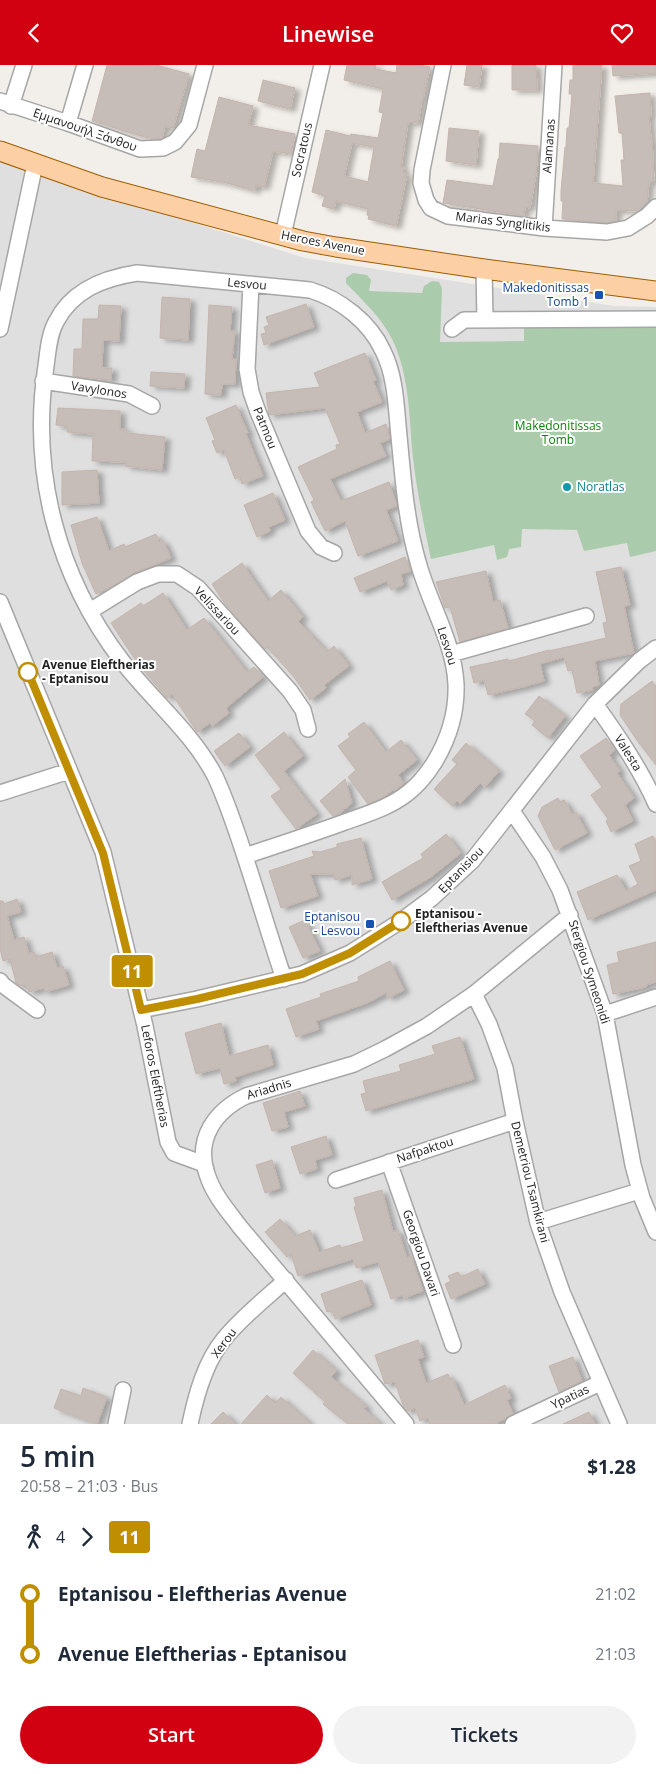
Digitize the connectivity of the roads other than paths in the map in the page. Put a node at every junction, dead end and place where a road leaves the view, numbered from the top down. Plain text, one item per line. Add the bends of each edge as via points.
1 (24, 65) edge
2 (85, 65) edge
3 (205, 65) edge
4 (322, 65) edge
5 (443, 65) edge
6 (554, 65) edge
7 (6, 103) edge
8 (68, 123) junction
9 (0, 151) edge
10 (34, 164) junction
11 (656, 207) edge
12 (544, 228) junction
13 (282, 235) junction
14 (484, 269) junction
15 (251, 284) junction
16 (656, 291) edge
17 (656, 319) edge
18 (485, 320) junction
19 (0, 329) edge
20 (452, 329) dead end
21 (43, 381) junction
22 (152, 406) dead end
23 (334, 553) dead end
24 (0, 602) edge
25 (90, 611) junction
26 (586, 616) dead end
27 (656, 648) edge
28 (451, 654) junction
29 (595, 705) junction
30 (308, 729) dead end
31 (69, 771) junction
32 (651, 780) edge
33 (0, 793) edge
34 (656, 803) edge
35 (512, 811) junction
36 (245, 856) junction
37 (570, 915) junction
38 (284, 979) junction
39 (0, 981) edge
40 (474, 994) junction
41 (656, 997) edge
42 (37, 1010) dead end
43 (141, 1010) junction
44 (605, 1014) junction
45 (515, 1121) junction
46 (401, 1158) junction
47 (204, 1164) junction
48 (336, 1180) dead end
49 (639, 1191) junction
50 (538, 1223) junction
51 (656, 1232) edge
52 (286, 1280) junction
53 (453, 1345) dead end
54 (600, 1383) junction
55 (123, 1390) dead end
56 (116, 1424) edge
57 (190, 1424) edge
58 (406, 1424) edge
59 (512, 1424) edge
60 (619, 1424) edge

1 - 7 street
2 - 8 street
3 - 8 street, Εμμανουήλ Ξάνθου via 190,125 169,146 140,149
4 - 13 street, Socratous
5 - 12 street, Marias Synglitikis via 422,170 421,183 426,200 431,208 448,216
6 - 12 street, Alamanas
7 - 8 street, Εμμανουήλ Ξάνθου
9 - 10 main road, Heroes Avenue
10 - 13 main road, Heroes Avenue via 102,187
10 - 19 street
11 - 12 street, Marias Synglitikis via 636,224 616,231
13 - 14 main road, Heroes Avenue via 336,247
14 - 16 main road, Heroes Avenue
14 - 18 street
15 - 21 street, Lesvou via 137,273 99,282 67,305 56,322
15 - 23 street, Patmou via 247,369 251,391 308,531 321,547
15 - 28 street, Lesvou via 324,294 350,311 373,334 383,350 394,389 410,532 418,565
17 - 18 street
18 - 20 street via 464,320
21 - 22 street, Vavylonos via 129,394
21 - 25 street, Lesvou via 42,467 51,512 76,585
24 - 31 street, Leforos Eleftherias
25 - 30 street, Velissariou via 137,582 158,574 177,574 198,588 290,691 303,710
25 - 36 street, Lesvou via 123,662 173,717 210,768 231,813
26 - 28 street
27 - 29 street, Eptanisiou
28 - 36 street, Lesvou via 456,686 450,729 433,765 409,792 369,814
29 - 32 street, Valesta
29 - 35 street, Eptanisiou
31 - 33 street
31 - 43 street, Leforos Eleftherias via 103,853
32 - 34 street, Valesta
35 - 37 street, Stergiou Symeonidi via 543,857
35 - 38 street, Eptanisiou via 472,861 401,921 350,953
36 - 38 street, Lesvou
37 - 40 street, Ariadnis
37 - 44 street, Stergiou Symeonidi
38 - 43 street, Eptanisiou
39 - 42 street
40 - 45 street, Demetriou Tsamkirani via 505,1068
40 - 47 street, Ariadnis via 427,1026 354,1063 232,1103 212,1122 203,1152
41 - 44 street
43 - 47 street, Leforos Eleftherias via 168,1142 174,1153
44 - 49 street, Stergiou Symeonidi
45 - 46 street, Nafpaktou
45 - 50 street, Demetriou Tsamkirani
46 - 48 street, Nafpaktou
46 - 53 street, Georgiou Davari
47 - 52 street, Ariadnis via 220,1199
49 - 50 street
49 - 51 street, Stergiou Symeonidi
50 - 54 street, Demetriou Tsamkirani via 562,1292
52 - 57 street, Xerou via 223,1340 201,1383
52 - 58 street, Ariadnis
54 - 59 street, Ypatias
54 - 60 street, Demetriou Tsamkirani
55 - 56 street

